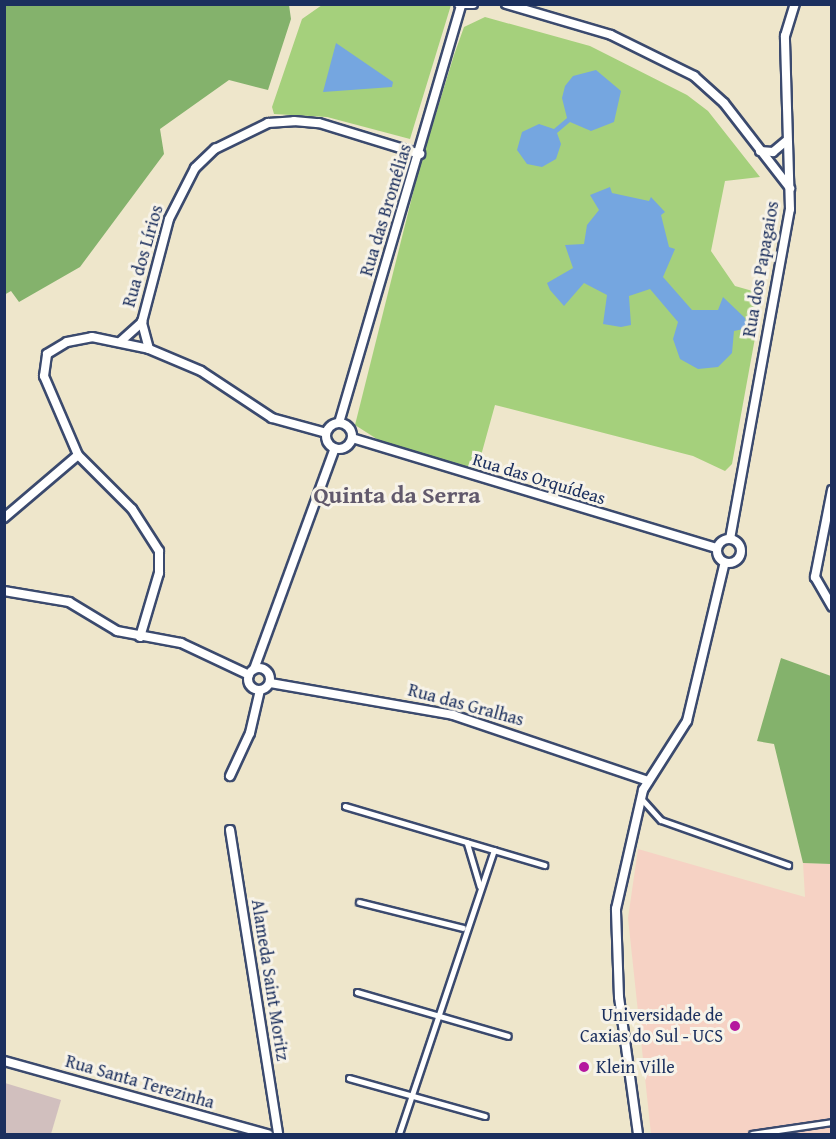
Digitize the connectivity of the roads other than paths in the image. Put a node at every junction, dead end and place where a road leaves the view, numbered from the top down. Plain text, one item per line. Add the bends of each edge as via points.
1 (473, 4) edge
2 (506, 4) edge
3 (795, 4) edge
4 (460, 5) edge
5 (785, 142) junction
6 (760, 152) junction
7 (420, 154) junction
8 (791, 188) junction
9 (142, 322) junction
10 (120, 342) junction
11 (149, 349) junction
12 (339, 423) junction
13 (326, 433) junction
14 (352, 438) junction
15 (334, 448) junction
16 (78, 455) junction
17 (831, 490) edge
18 (4, 518) edge
19 (730, 539) junction
20 (717, 548) junction
21 (725, 562) junction
22 (4, 591) edge
23 (831, 606) edge
24 (140, 637) junction
25 (251, 672) junction
26 (270, 683) junction
27 (260, 690) junction
28 (230, 776) dead end
29 (648, 781) junction
30 (640, 797) junction
31 (345, 806) dead end
32 (230, 830) dead end
33 (467, 842) junction
34 (494, 850) junction
35 (544, 865) dead end
36 (788, 865) dead end
37 (480, 886) junction
38 (359, 902) dead end
39 (463, 928) junction
40 (357, 992) dead end
41 (436, 1013) junction
42 (508, 1036) dead end
43 (4, 1061) edge
44 (349, 1078) dead end
45 (413, 1095) junction
46 (484, 1116) dead end
47 (831, 1122) edge
48 (268, 1134) edge
49 (278, 1134) edge
50 (399, 1134) edge
51 (638, 1134) edge
52 (752, 1134) edge

1 - 4 street
2 - 6 street via 611,35 694,76 724,103
3 - 5 street, Rua dos Papagaios via 785,32
4 - 7 street, Rua das Bromélias
5 - 6 street via 774,152
5 - 8 street, Rua dos Papagaios
6 - 8 street
7 - 9 street, Rua dos Lírios via 319,123 268,123 239,134 201,162 180,191
7 - 12 street, Rua das Bromélias
8 - 19 street, Rua dos Papagaios
9 - 10 street
9 - 11 street, Rua dos Lírios
10 - 11 street
10 - 16 street via 75,339 53,349 43,362 45,381
11 - 13 street via 201,371 272,417
12 - 13 street
12 - 14 street via 350,429
13 - 15 street
14 - 15 street via 343,448
14 - 20 street, Rua das Orquídeas
15 - 25 street
16 - 18 street
16 - 24 street via 132,509 159,551 159,573
17 - 23 street via 815,577
19 - 20 street
19 - 21 street, Rua dos Papagaios via 741,551 734,562
20 - 21 street
21 - 29 street via 687,721
22 - 24 street via 69,602 117,631
24 - 25 street via 181,643
25 - 26 street via 267,671
25 - 27 street via 252,687
26 - 27 street
26 - 29 street, Rua das Gralhas via 453,715
27 - 28 street via 250,733
29 - 30 street
30 - 36 lane via 661,820
30 - 51 street via 615,940
31 - 33 lane
32 - 49 street, Alameda Saint Moritz
33 - 34 lane
33 - 37 lane
34 - 35 lane
34 - 37 lane
37 - 39 lane
38 - 39 lane
39 - 41 lane
40 - 41 lane
41 - 42 lane
41 - 45 lane
43 - 48 street, Rua Santa Terezinha
44 - 45 lane
45 - 46 lane
45 - 50 lane
47 - 52 lane

